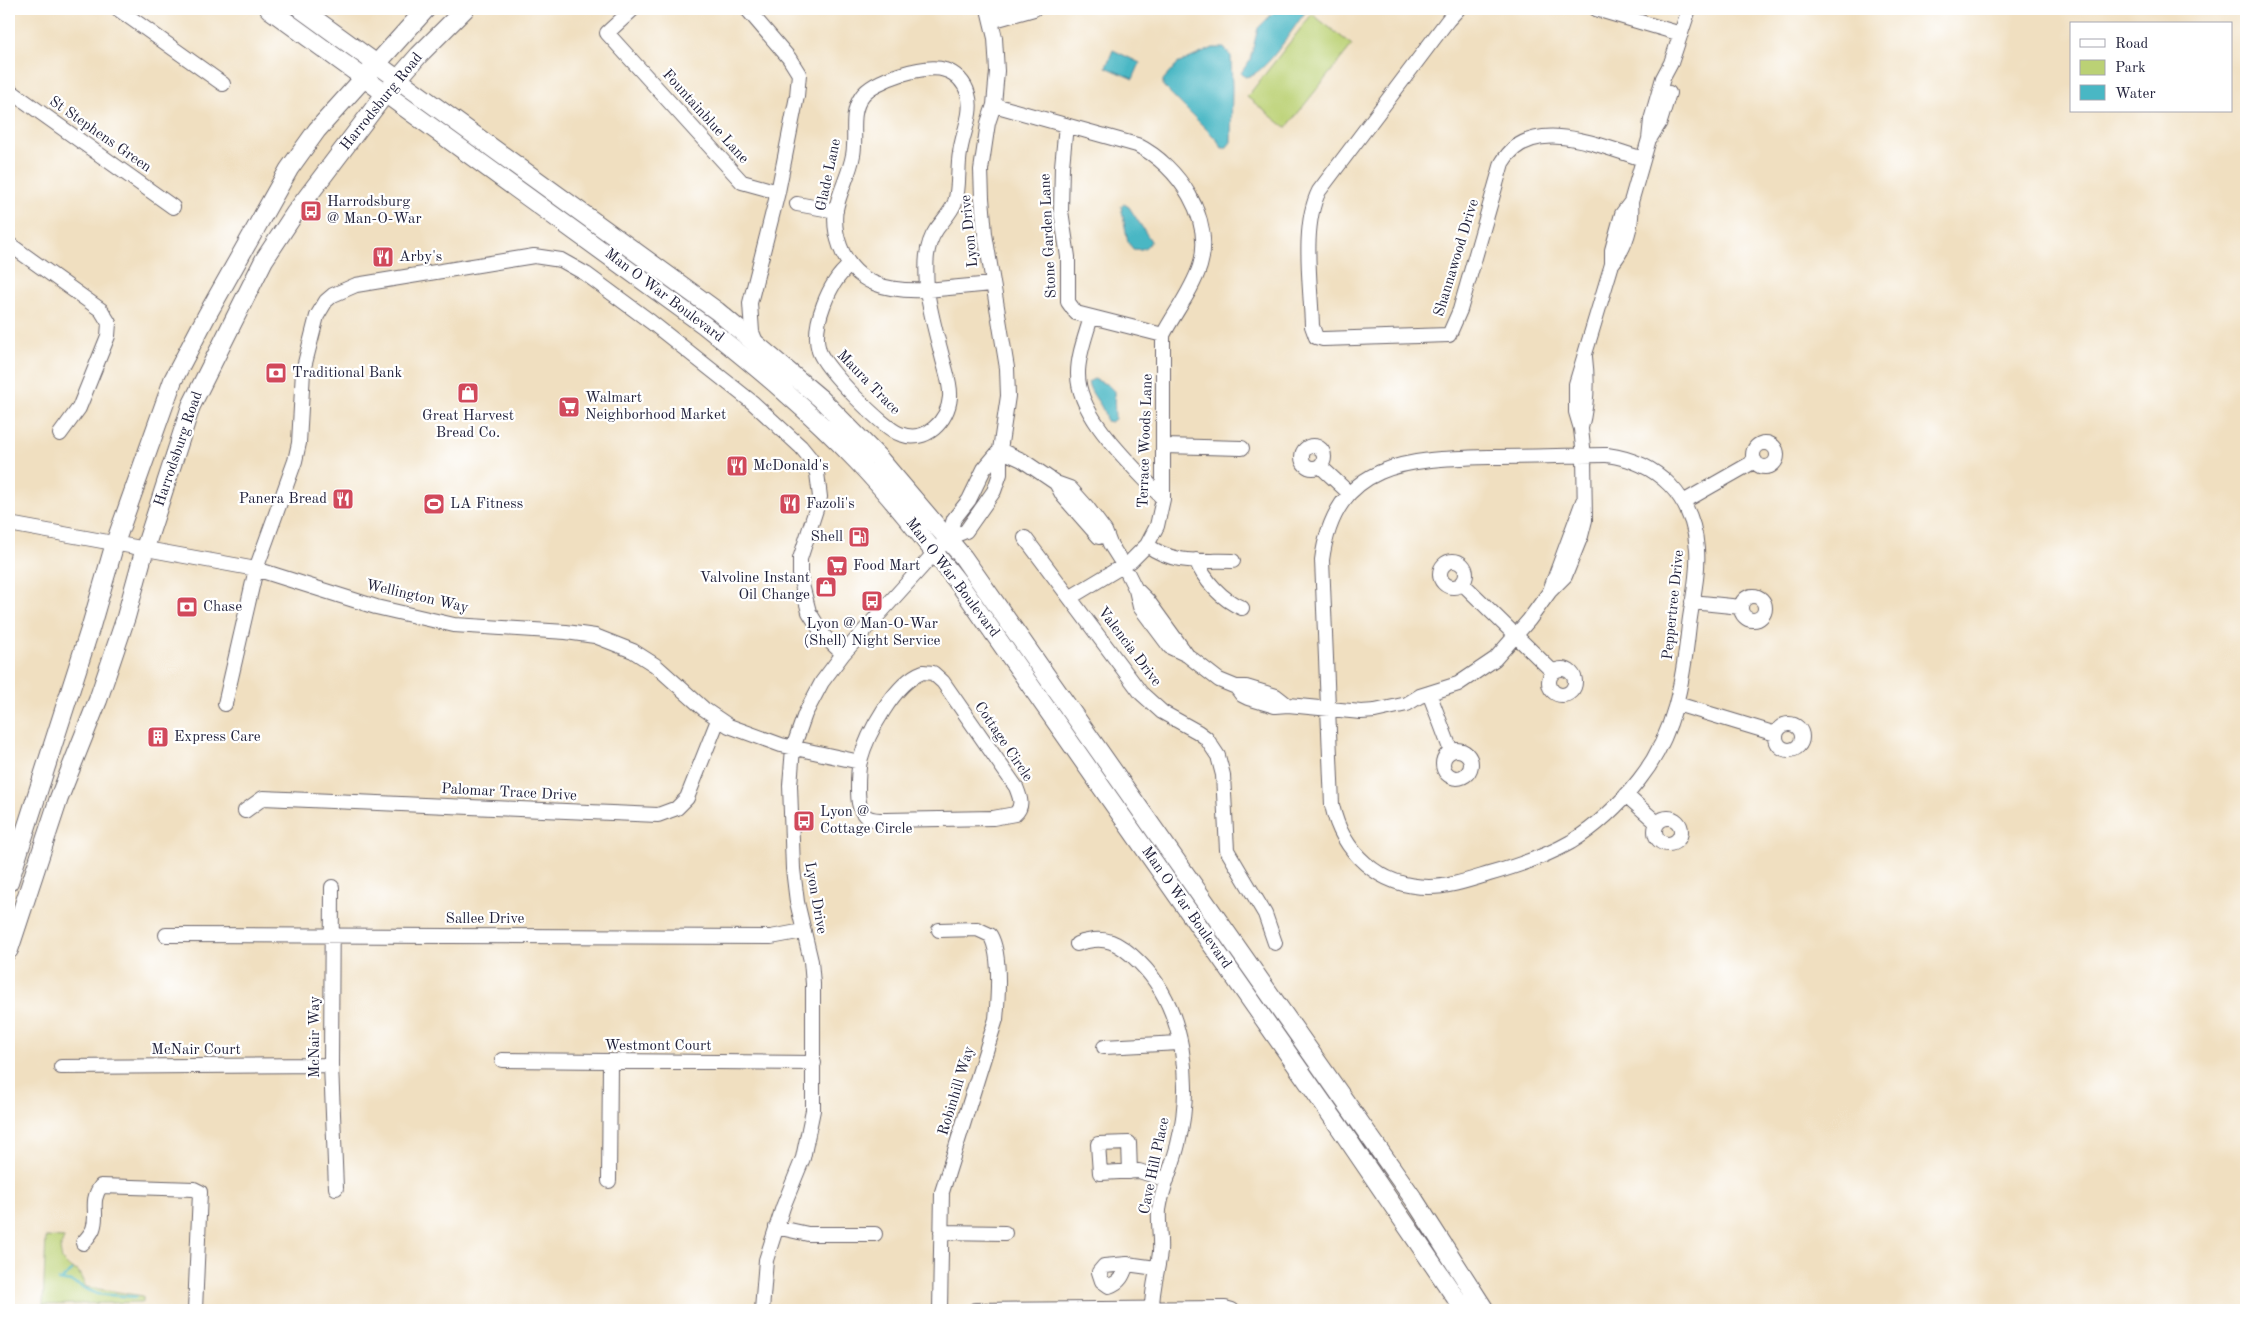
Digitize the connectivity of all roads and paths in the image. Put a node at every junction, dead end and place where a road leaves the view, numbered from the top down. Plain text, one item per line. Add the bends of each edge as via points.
1 (118, 9) edge
2 (269, 9) edge
3 (301, 9) edge
4 (426, 9) edge
5 (465, 9) edge
6 (634, 9) edge
7 (747, 9) edge
8 (1034, 9) edge
9 (1458, 9) edge
10 (1596, 9) edge
11 (1689, 9) edge
12 (990, 15) edge
13 (1681, 34) junction
14 (376, 62) junction
15 (362, 78) junction
16 (398, 78) junction
17 (223, 84) dead end
18 (9, 90) edge
19 (385, 94) junction
20 (994, 105) junction
21 (1066, 126) junction
22 (1643, 159) junction
23 (778, 192) junction
24 (797, 204) dead end
25 (173, 207) dead end
26 (836, 211) junction
27 (9, 244) edge
28 (849, 266) junction
29 (992, 284) junction
30 (927, 290) junction
31 (750, 303) junction
32 (1091, 317) junction
33 (728, 320) junction
34 (1163, 335) junction
35 (756, 342) junction
36 (60, 434) dead end
37 (1164, 446) junction
38 (1242, 448) dead end
39 (1000, 450) junction
40 (1584, 456) junction
41 (1755, 462) dead end
42 (1320, 466) dead end
43 (1349, 493) junction
44 (1163, 499) junction
45 (1683, 502) junction
46 (9, 524) edge
47 (948, 538) junction
48 (1025, 538) dead end
49 (115, 543) junction
50 (1147, 545) junction
51 (146, 548) junction
52 (934, 553) junction
53 (1196, 560) junction
54 (1233, 561) dead end
55 (1124, 566) junction
56 (256, 569) junction
57 (1462, 583) dead end
58 (1071, 597) junction
59 (1692, 602) junction
60 (1741, 607) dead end
61 (1242, 608) dead end
62 (1515, 636) junction
63 (843, 654) junction
64 (1553, 672) dead end
65 (1430, 692) junction
66 (225, 704) dead end
67 (1677, 704) junction
68 (1328, 710) junction
69 (718, 720) junction
70 (1776, 734) dead end
71 (793, 748) junction
72 (1451, 751) dead end
73 (860, 762) junction
74 (1626, 796) junction
75 (245, 811) dead end
76 (1657, 823) dead end
77 (9, 882) edge
78 (332, 887) dead end
79 (939, 930) dead end
80 (803, 931) junction
81 (332, 934) junction
82 (166, 935) dead end
83 (1275, 943) dead end
84 (1077, 944) dead end
85 (9, 950) edge
86 (1179, 1042) junction
87 (1104, 1046) dead end
88 (502, 1060) dead end
89 (610, 1062) junction
90 (814, 1063) junction
91 (331, 1065) junction
92 (62, 1067) dead end
93 (1130, 1172) dead end
94 (1167, 1180) junction
95 (609, 1181) dead end
96 (336, 1188) dead end
97 (776, 1227) junction
98 (941, 1232) junction
99 (1005, 1233) dead end
100 (875, 1234) dead end
101 (83, 1243) dead end
102 (1127, 1264) dead end
103 (1156, 1268) junction
104 (1152, 1308) junction
105 (196, 1310) edge
106 (762, 1310) edge
107 (940, 1310) edge
108 (974, 1310) edge
109 (1232, 1310) edge
110 (1464, 1310) edge
111 (1485, 1310) edge

1 - 17 street
2 - 15 main road, Man O War Boulevard
3 - 14 main road, Man O War Boulevard
4 - 14 main road, Harrodsburg Road
5 - 16 main road, Harrodsburg Road
6 - 23 street, Fountainblue Lane via 607,33 742,182
7 - 23 street via 799,74
8 - 12 street
9 - 22 street, Shannawood Drive via 1336,168 1313,203 1309,224 1312,326 1316,336 1323,339 1449,334 1460,310 1502,163 1524,142 1545,136 1563,136
10 - 13 street
11 - 13 street
12 - 20 street, Lyon Drive via 997,58
13 - 22 street via 1663,78
14 - 15 main road, Harrodsburg Road
14 - 16 main road, Man O War Boulevard
15 - 19 main road, Man O War Boulevard
15 - 49 main road, Harrodsburg Road via 317,130 289,169 207,314 173,380
16 - 19 main road, Harrodsburg Road
16 - 33 main road, Man O War Boulevard
18 - 25 street, St Stephens Green
19 - 51 main road, Harrodsburg Road via 295,213 259,269 191,406
19 - 52 main road, Man O War Boulevard via 669,299 768,377 858,462
20 - 21 street
20 - 29 street, Lyon Drive via 981,170
21 - 32 street, Stone Garden Lane via 1061,194 1068,257 1068,302 1076,313
21 - 34 street via 1145,149 1181,183 1191,201 1202,231 1200,265 1192,286
22 - 40 street via 1630,202 1632,217 1622,252 1612,264 1585,357 1587,383 1581,429
23 - 31 street
24 - 26 street
26 - 28 street, Glade Lane via 836,232
26 - 30 street, Glade Lane via 854,153 855,110 863,94 878,82 926,69 945,70 958,77 967,90 969,100 958,190 951,210 928,247
27 - 36 street via 101,310 110,323 108,336 79,408
28 - 30 street via 878,284 906,290
28 - 30 street, Maura Trace via 836,278 828,295 818,328 819,353 835,376 874,414 889,428 907,436 934,429 945,417 950,396
29 - 30 street
29 - 39 street, Lyon Drive via 1007,368 1008,396
31 - 33 street via 740,314
31 - 35 street
32 - 34 street, Stone Garden Lane
32 - 44 street via 1078,372 1088,411 1100,429
33 - 35 main road, Man O War Boulevard
34 - 37 street, Terrace Woods Lane
35 - 47 main road, Man O War Boulevard via 853,431
37 - 38 street
37 - 44 street, Terrace Woods Lane
39 - 47 street, Lyon Drive via 954,519
39 - 55 street via 1022,460 1056,483 1098,537 1110,544
40 - 43 street, Peppertree Drive via 1423,460 1384,469
40 - 45 street, Peppertree Drive via 1607,455 1639,462 1666,480
40 - 62 street via 1584,500 1550,591
41 - 45 street
42 - 43 street
43 - 68 street, Peppertree Drive via 1330,527 1322,560
44 - 50 street, Terrace Woods Lane via 1157,526
45 - 59 street, Peppertree Drive via 1693,526 1697,551
46 - 49 street, Wellington Way
47 - 52 street, Lyon Drive
47 - 111 main road, Man O War Boulevard via 1415,1202
48 - 58 street, Valencia Drive
49 - 51 street, Wellington Way
49 - 77 main road, Harrodsburg Road
50 - 53 street via 1166,557
50 - 55 street, Terrace Woods Lane
51 - 56 street, Wellington Way
51 - 85 main road, Harrodsburg Road via 101,691 59,798
52 - 63 street, Lyon Drive
52 - 110 main road, Man O War Boulevard via 960,585
53 - 54 street
53 - 61 street via 1202,575 1230,604
55 - 58 street
55 - 68 street via 1140,607 1170,647 1218,680 1276,696 1288,705
56 - 63 street via 299,442 303,371 317,316 326,301 342,290 356,286 543,256 570,264 651,322 752,402 810,458 817,473 820,497 800,559 800,577 809,612 824,636
56 - 66 street
56 - 69 street, Wellington Way via 376,607 446,623 595,636 633,650 655,665
57 - 62 street
58 - 83 street, Valencia Drive via 1141,693 1162,712 1206,738 1218,756 1223,775 1227,850 1265,914
59 - 60 street
59 - 67 street, Peppertree Drive
62 - 64 street
62 - 65 street via 1504,647 1489,653
63 - 71 street, Lyon Drive via 812,698
65 - 68 street via 1359,704 1344,710
65 - 72 street
67 - 70 street
67 - 74 street, Peppertree Drive via 1652,762
68 - 74 street, Peppertree Drive via 1332,805 1340,831 1366,865 1402,884 1443,886 1533,860 1591,828
69 - 71 street, Wellington Way via 760,739
69 - 75 street, Palomar Trace Drive via 687,798 677,808 658,815 263,798
71 - 73 street
71 - 80 street, Lyon Drive via 791,840
73 - 73 street, Cottage Circle via 859,804 863,813 873,819 1006,818 1020,808 1016,787 943,682 928,672 910,679 886,707
74 - 76 street
78 - 81 street, McNair Way
79 - 98 street, Robinhill Way via 977,929 990,935 995,948 998,1001 996,1018 942,1192
80 - 81 street, Sallee Drive via 771,937
80 - 90 street, Lyon Drive via 813,984
81 - 82 street, Sallee Drive
81 - 91 street, McNair Way
84 - 86 street, Cave Hill Place via 1091,939 1106,940 1136,959 1164,994 1171,1008
86 - 87 street
86 - 94 street, Cave Hill Place via 1184,1082 1183,1118
88 - 89 street, Westmont Court
89 - 90 street, Westmont Court
89 - 95 street
90 - 97 street, Lyon Drive via 813,1110 803,1158
91 - 92 street, McNair Court
91 - 96 street, McNair Way
93 - 94 street via 1139,1171
94 - 103 street, Cave Hill Place via 1159,1209 1160,1245
97 - 100 street via 808,1234
97 - 106 street, Lyon Drive via 766,1260
98 - 99 street
98 - 107 street, Robinhill Way
101 - 105 street via 93,1229 95,1194 101,1186 194,1189 200,1192
102 - 103 street
103 - 104 street, Cave Hill Place
104 - 108 street
104 - 109 street

